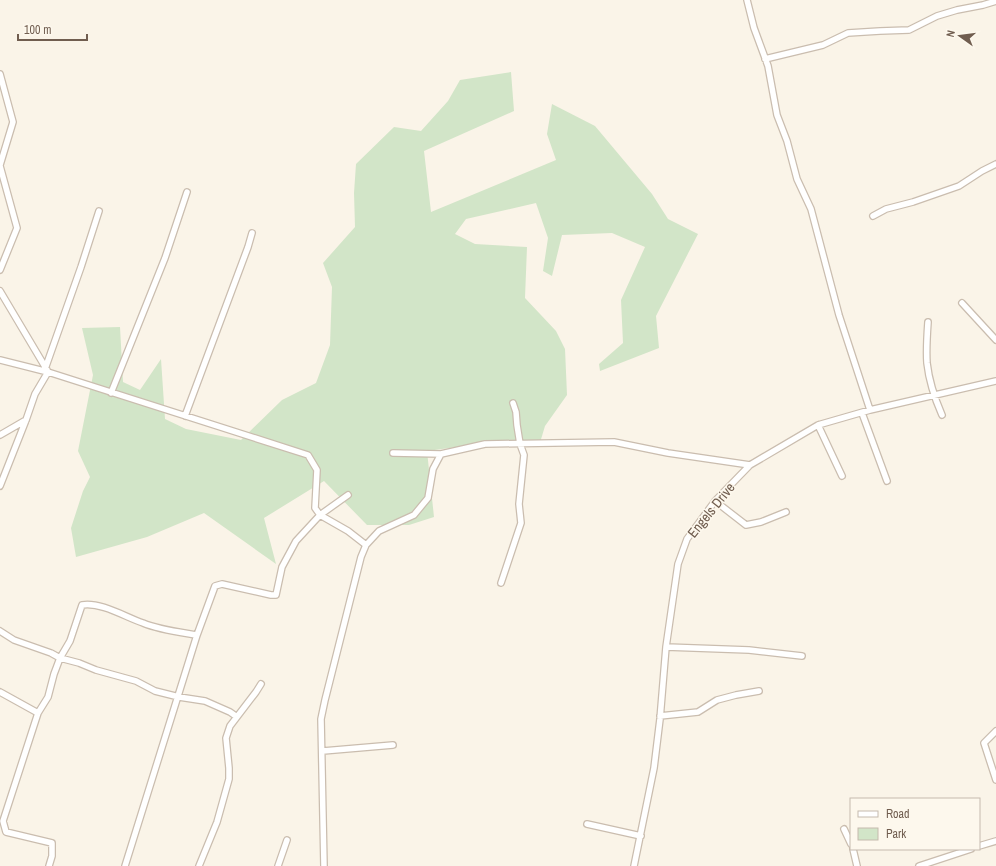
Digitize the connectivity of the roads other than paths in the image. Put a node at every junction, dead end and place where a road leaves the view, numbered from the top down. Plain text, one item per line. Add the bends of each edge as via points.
1 (747, 0) edge
2 (996, 1) edge
3 (765, 59) junction
4 (0, 74) edge
5 (996, 164) edge
6 (0, 166) edge
7 (187, 192) dead end
8 (99, 211) dead end
9 (873, 216) dead end
10 (252, 233) dead end
11 (0, 270) edge
12 (0, 291) edge
13 (962, 303) dead end
14 (928, 322) dead end
15 (996, 340) edge
16 (0, 360) edge
17 (47, 370) junction
18 (996, 381) edge
19 (111, 393) junction
20 (934, 396) junction
21 (513, 403) dead end
22 (870, 410) junction
23 (862, 413) junction
24 (942, 415) dead end
25 (185, 416) junction
26 (26, 420) junction
27 (818, 425) junction
28 (0, 435) edge
29 (520, 444) junction
30 (393, 453) dead end
31 (440, 454) junction
32 (750, 466) junction
33 (842, 476) dead end
34 (887, 481) dead end
35 (0, 486) edge
36 (348, 495) dead end
37 (715, 501) junction
38 (786, 512) dead end
39 (320, 515) junction
40 (366, 545) junction
41 (501, 583) dead end
42 (0, 632) edge
43 (197, 635) junction
44 (666, 647) junction
45 (802, 656) dead end
46 (60, 658) junction
47 (261, 684) dead end
48 (759, 691) dead end
49 (0, 692) edge
50 (179, 697) junction
51 (38, 713) junction
52 (237, 716) junction
53 (660, 716) junction
54 (996, 731) edge
55 (393, 745) dead end
56 (322, 751) junction
57 (996, 780) edge
58 (586, 824) dead end
59 (844, 829) dead end
60 (641, 836) junction
61 (287, 840) dead end
62 (996, 841) edge
63 (850, 842) edge
64 (980, 846) edge
65 (853, 850) edge
66 (968, 850) edge
67 (49, 866) edge
68 (125, 866) edge
69 (199, 866) edge
70 (278, 866) edge
71 (324, 866) edge
72 (634, 866) edge
73 (857, 866) edge
74 (919, 866) edge

1 - 3 street
2 - 3 street via 937,16 909,30 848,33 823,45
3 - 22 street via 777,115 797,178 811,208 839,315
4 - 6 street via 13,122
5 - 9 street via 959,186 886,209
6 - 11 street via 17,228
7 - 19 street via 165,258
8 - 17 street
10 - 25 street
12 - 17 street
13 - 15 street
14 - 20 street via 927,364
16 - 17 street
17 - 19 street
17 - 26 street
18 - 20 street, Engels Drive
19 - 25 street
20 - 22 street, Engels Drive
20 - 24 street
21 - 29 street
22 - 23 street, Engels Drive
23 - 27 street, Engels Drive
23 - 34 street
25 - 39 street via 308,455 317,470 315,508
26 - 28 street
26 - 35 street
27 - 32 street, Engels Drive
27 - 33 street
29 - 31 street via 485,444
29 - 32 street via 614,442
29 - 41 street via 524,455 519,504 521,523
30 - 31 street
31 - 40 street via 433,469 428,498 414,515 379,531
32 - 37 street, Engels Drive
36 - 39 street
37 - 38 street via 746,525
37 - 44 street, Engels Drive via 687,539 678,564
39 - 40 street
39 - 43 street via 296,541 282,567 276,595 222,584 214,586
40 - 56 street via 325,700 321,719
42 - 46 street
43 - 46 street via 144,624 109,609 84,604 80,607 70,641
43 - 50 street
44 - 45 street via 749,650
44 - 53 street, Engels Drive
46 - 50 street via 136,681 154,691
46 - 51 street via 48,697
47 - 52 street
48 - 53 street via 717,700 698,712
49 - 51 street
50 - 52 street via 205,701
50 - 68 street
51 - 67 street via 3,821 6,832 52,843
52 - 69 street via 226,738 229,779 217,822
53 - 60 street, Engels Drive via 654,768
54 - 57 street via 984,743
55 - 56 street
56 - 71 street
58 - 60 street
59 - 63 street
60 - 72 street, Engels Drive
61 - 70 street
62 - 64 street
65 - 73 street
66 - 74 street

